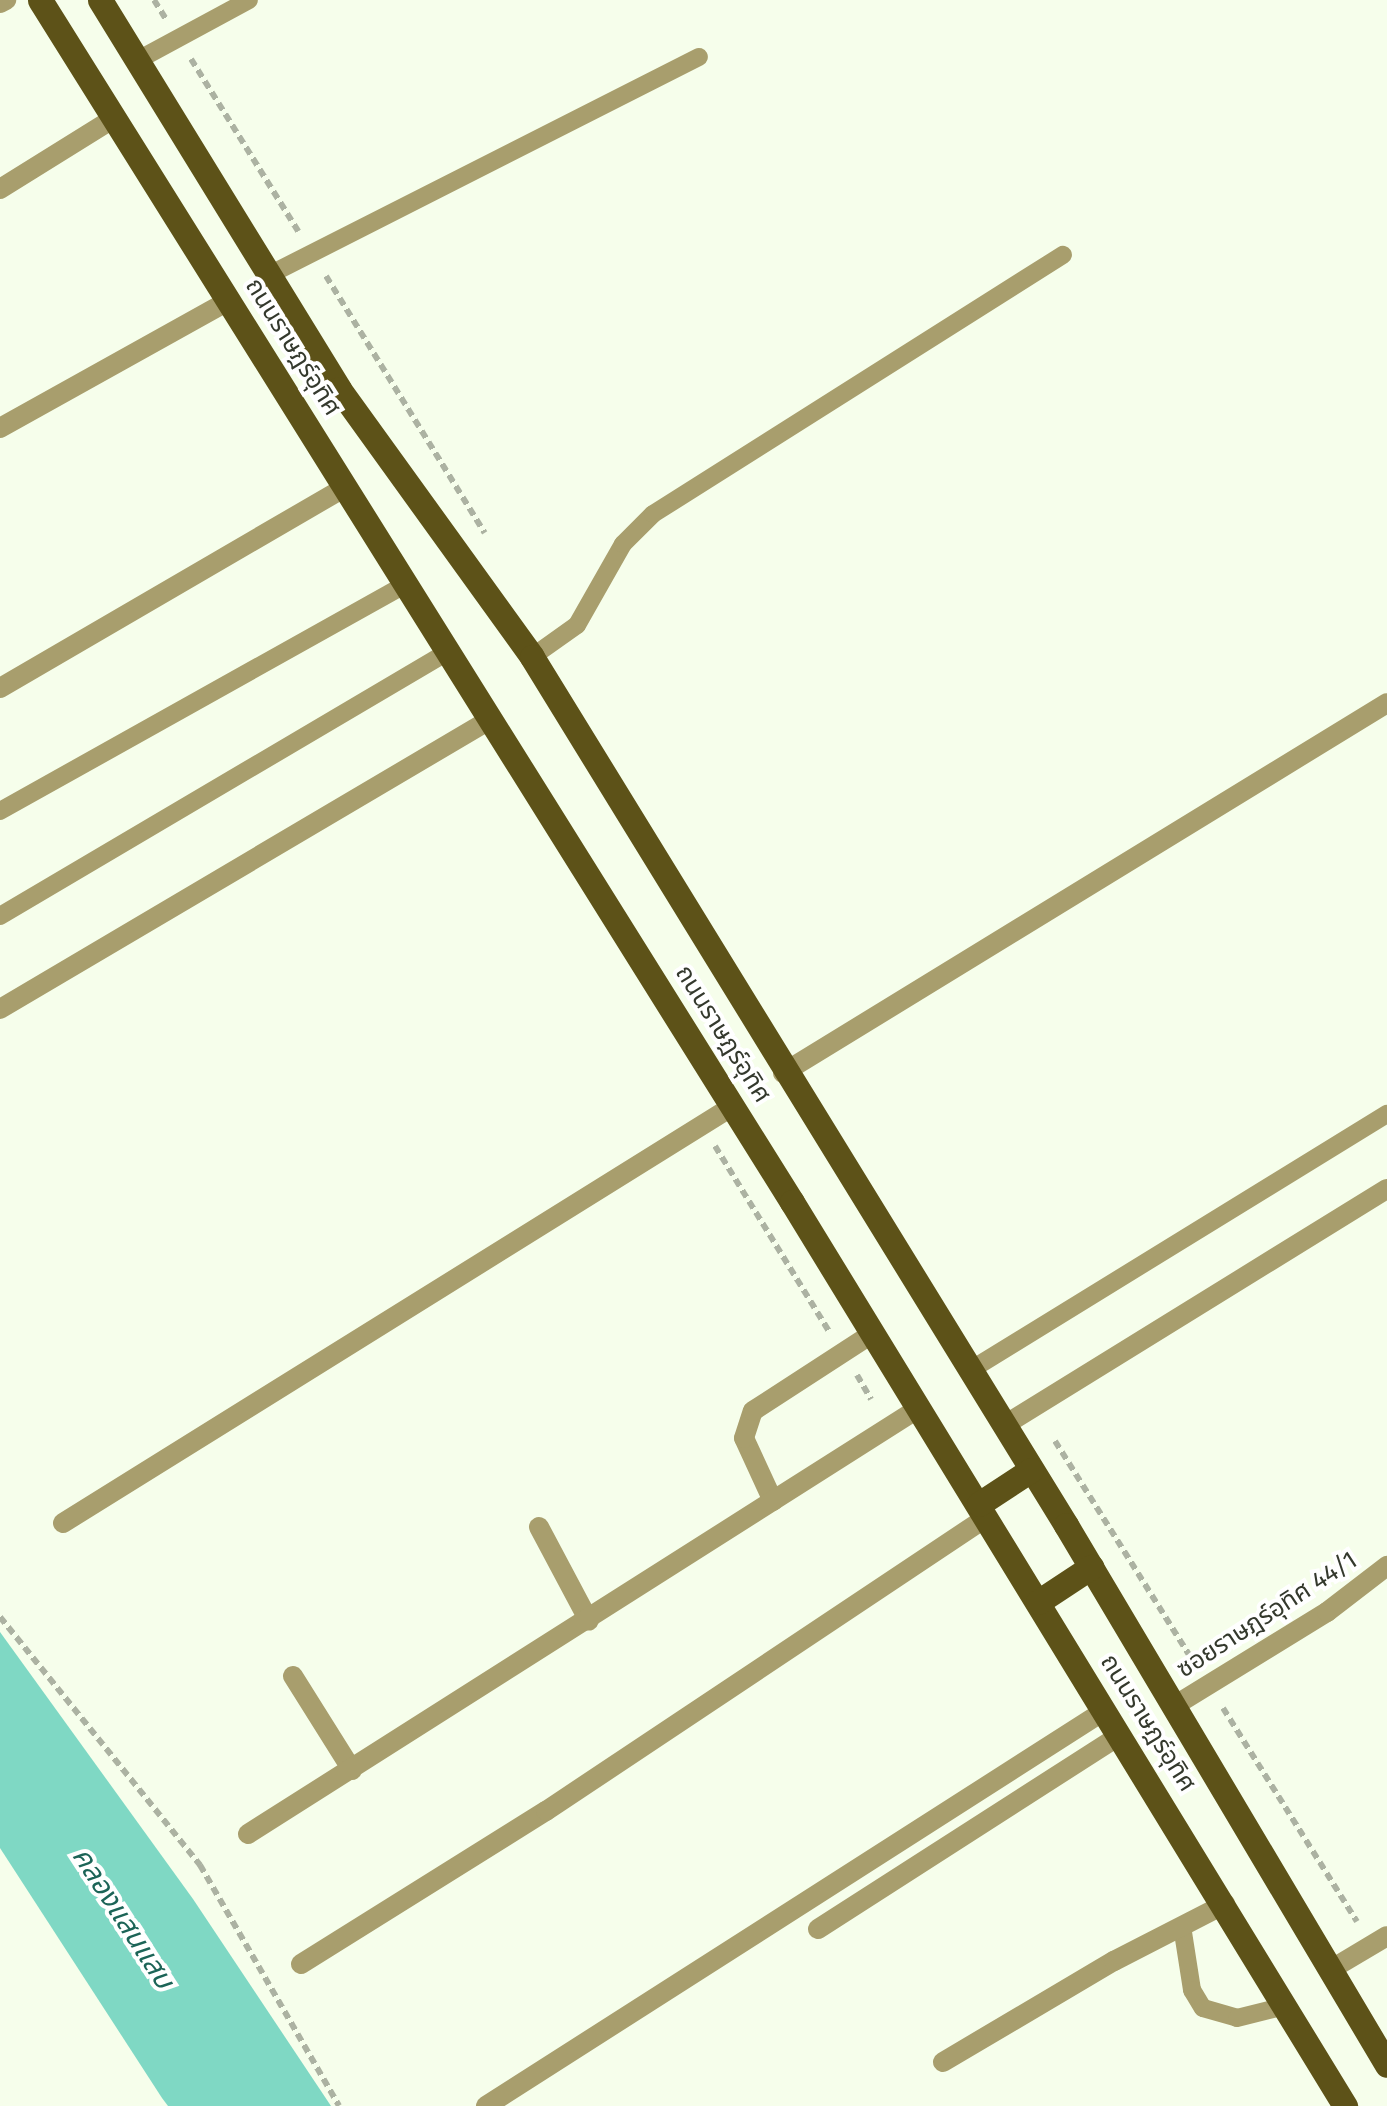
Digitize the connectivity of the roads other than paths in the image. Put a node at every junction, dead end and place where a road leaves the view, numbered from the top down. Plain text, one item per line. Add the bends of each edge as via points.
1 (40, 0) edge
2 (100, 0) edge
3 (249, 0) edge
4 (700, 57) dead end
5 (138, 60) junction
6 (114, 118) junction
7 (0, 188) edge
8 (1063, 255) dead end
9 (269, 275) junction
10 (228, 300) junction
11 (0, 428) edge
12 (346, 487) junction
13 (406, 584) junction
14 (449, 651) junction
15 (532, 658) junction
16 (0, 688) edge
17 (1387, 703) edge
18 (491, 719) junction
19 (0, 811) edge
20 (0, 916) edge
21 (0, 1009) edge
22 (783, 1072) junction
23 (733, 1106) junction
24 (1387, 1114) edge
25 (1387, 1189) edge
26 (873, 1334) junction
27 (969, 1371) junction
28 (918, 1408) junction
29 (1003, 1426) junction
30 (1031, 1470) junction
31 (773, 1501) junction
32 (983, 1510) junction
33 (63, 1523) dead end
34 (538, 1526) dead end
35 (1387, 1566) edge
36 (1091, 1567) junction
37 (1038, 1602) junction
38 (589, 1620) junction
39 (293, 1676) dead end
40 (1174, 1706) junction
41 (1104, 1711) junction
42 (1120, 1735) junction
43 (352, 1770) junction
44 (248, 1834) dead end
45 (1226, 1904) junction
46 (1182, 1926) junction
47 (818, 1929) dead end
48 (1387, 1936) edge
49 (301, 1964) dead end
50 (1330, 1970) junction
51 (1285, 2006) junction
52 (942, 2062) dead end
53 (1387, 2065) edge
54 (486, 2106) edge
55 (1345, 2106) edge

1 - 6 main road, ถนนราษฎร์อุทิศ
2 - 5 main road, ถนนราษฎร์อุทิศ
3 - 5 lane
4 - 9 lane
5 - 9 main road, ถนนราษฎร์อุทิศ
6 - 7 street
6 - 10 main road, ถนนราษฎร์อุทิศ
8 - 15 lane via 653,514 623,544 577,624
9 - 15 main road, ถนนราษฎร์อุทิศ via 339,388
10 - 11 street
10 - 12 main road, ถนนราษฎร์อุทิศ
12 - 13 main road, ถนนราษฎร์อุทิศ
12 - 16 street
13 - 14 main road, ถนนราษฎร์อุทิศ
13 - 19 lane
14 - 18 main road, ถนนราษฎร์อุทิศ
14 - 20 lane
15 - 22 main road, ถนนราษฎร์อุทิศ
17 - 22 street
18 - 21 street
18 - 23 main road, ถนนราษฎร์อุทิศ
22 - 27 main road, ถนนราษฎร์อุทิศ
23 - 26 main road, ถนนราษฎร์อุทิศ
23 - 33 street
24 - 27 lane
25 - 29 street
26 - 28 main road, ถนนราษฎร์อุทิศ
26 - 31 street via 767,1398 747,1423 744,1438
27 - 29 main road, ถนนราษฎร์อุทิศ
28 - 31 street
28 - 32 main road, ถนนราษฎร์อุทิศ
29 - 30 main road, ถนนราษฎร์อุทิศ
30 - 32 main road
30 - 36 main road, ถนนราษฎร์อุทิศ
31 - 38 street
32 - 37 main road, ถนนราษฎร์อุทิศ
32 - 49 street via 546,1812
34 - 38 street
35 - 40 street, ซอยราษฎร์อุทิศ 44/1 via 1327,1612
36 - 37 main road
36 - 40 main road, ถนนราษฎร์อุทิศ
37 - 41 main road, ถนนราษฎร์อุทิศ
38 - 43 street
39 - 43 street
40 - 50 main road, ถนนราษฎร์อุทิศ
41 - 42 main road, ถนนราษฎร์อุทิศ
41 - 54 street
42 - 45 main road, ถนนราษฎร์อุทิศ
42 - 47 street
43 - 44 street
45 - 46 street
45 - 51 main road, ถนนราษฎร์อุทิศ
46 - 51 lane via 1192,1990 1203,2008 1236,2018
46 - 52 street
48 - 50 street
50 - 53 main road, ถนนราษฎร์อุทิศ
51 - 55 main road, ถนนราษฎร์อุทิศ

